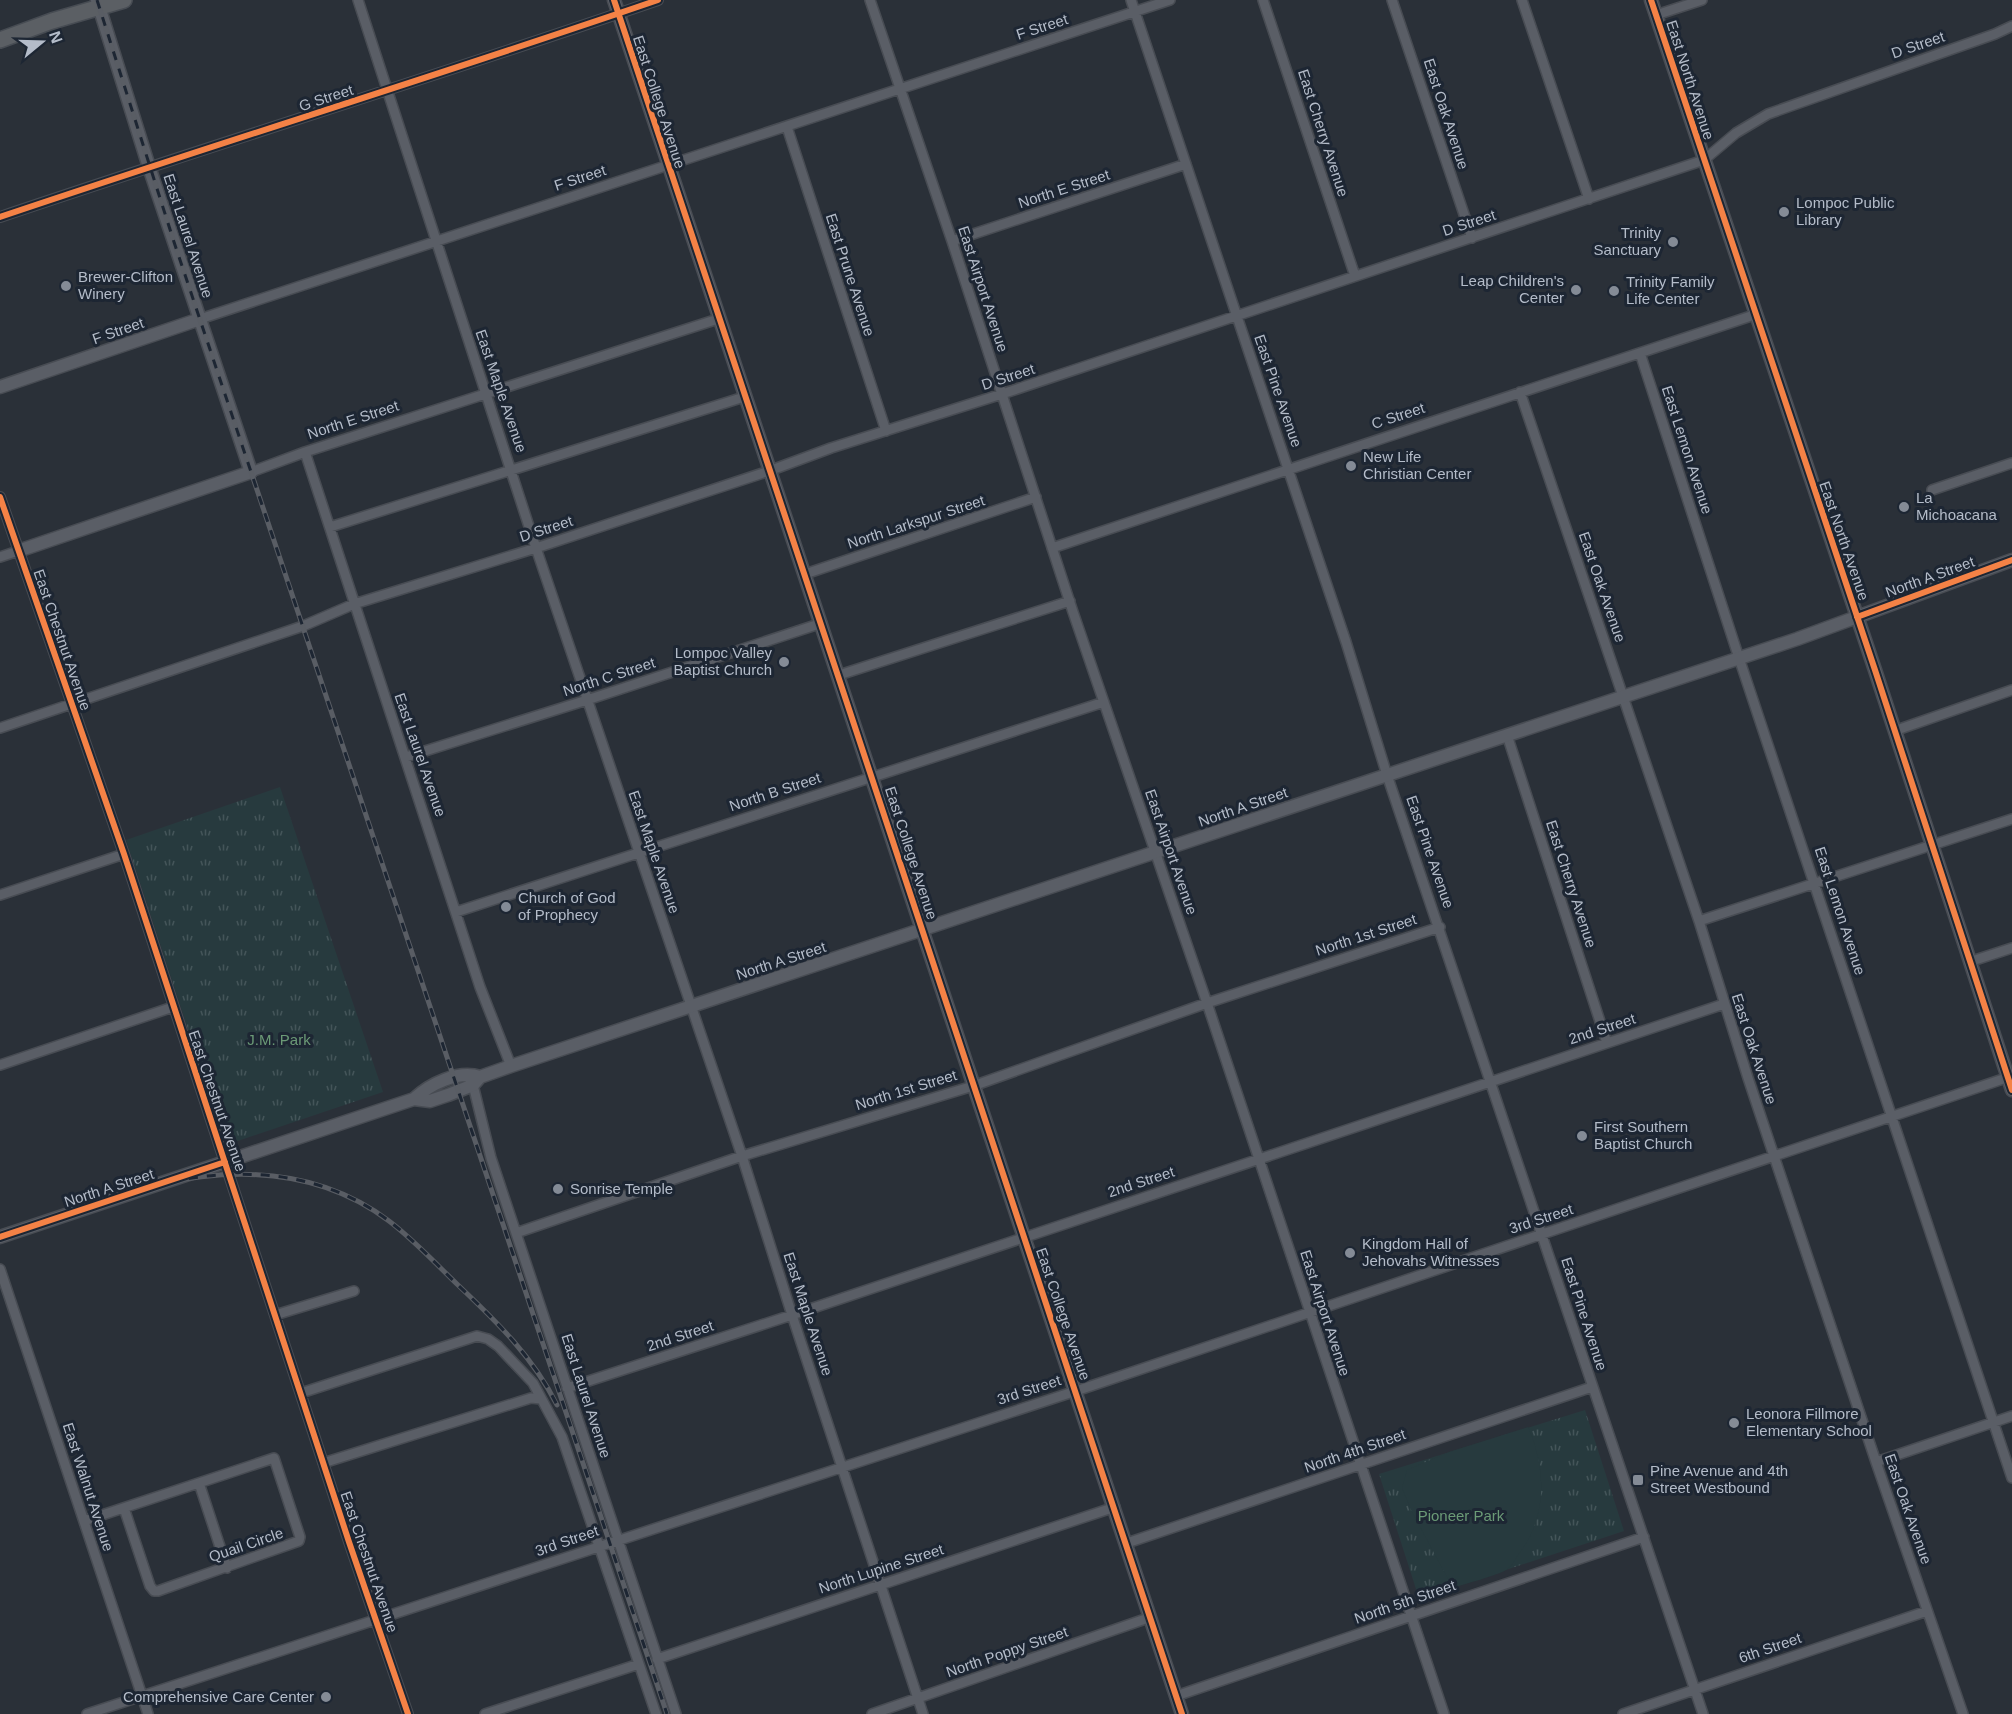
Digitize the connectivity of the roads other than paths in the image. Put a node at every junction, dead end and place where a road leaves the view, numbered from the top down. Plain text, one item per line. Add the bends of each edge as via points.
1 (124, 0) edge
2 (358, 0) edge
3 (614, 0) edge
4 (658, 0) edge
5 (870, 0) edge
6 (1131, 0) edge
7 (1170, 0) edge
8 (1263, 0) edge
9 (1392, 0) edge
10 (1522, 0) edge
11 (1651, 0) edge
12 (1702, 0) edge
13 (98, 4) edge
14 (1135, 12) junction
15 (618, 14) junction
16 (1656, 15) junction
17 (2012, 26) edge
18 (0, 40) edge
19 (900, 89) junction
20 (388, 91) junction
21 (787, 128) junction
22 (1704, 160) junction
23 (1186, 164) junction
24 (668, 166) junction
25 (149, 167) junction
26 (1589, 199) junction
27 (0, 217) edge
28 (1472, 238) junction
29 (436, 240) junction
30 (952, 241) junction
31 (1355, 276) junction
32 (1754, 315) junction
33 (1237, 316) junction
34 (200, 319) junction
35 (718, 319) junction
36 (1640, 353) junction
37 (0, 387) edge
38 (1520, 392) junction
39 (486, 393) junction
40 (1002, 394) junction
41 (744, 397) junction
42 (886, 431) junction
43 (305, 452) junction
44 (2012, 464) edge
45 (1288, 468) junction
46 (512, 470) junction
47 (770, 471) junction
48 (251, 472) junction
49 (1932, 490) dead end
50 (0, 497) edge
51 (1036, 497) junction
52 (330, 527) junction
53 (536, 548) junction
54 (1052, 548) junction
55 (18, 551) junction
56 (0, 557) edge
57 (2012, 560) edge
58 (805, 574) junction
59 (1070, 601) junction
60 (354, 604) junction
61 (1857, 617) junction
62 (822, 623) junction
63 (1739, 658) junction
64 (839, 675) junction
65 (2012, 690) edge
66 (1623, 696) junction
67 (587, 700) junction
68 (1104, 702) junction
69 (72, 704) junction
70 (0, 728) edge
71 (1894, 731) junction
72 (1507, 735) junction
73 (406, 757) junction
74 (1387, 774) junction
75 (873, 776) junction
76 (2012, 819) edge
77 (1930, 845) junction
78 (639, 852) junction
79 (1154, 853) junction
80 (124, 854) junction
81 (1815, 883) junction
82 (0, 895) edge
83 (456, 912) junction
84 (1699, 921) junction
85 (1440, 927) junction
86 (923, 929) junction
87 (2012, 948) edge
88 (1968, 962) junction
89 (1207, 1003) junction
90 (1724, 1004) junction
91 (173, 1007) junction
92 (691, 1007) junction
93 (1607, 1043) junction
94 (0, 1065) edge
95 (511, 1066) junction
96 (2010, 1076) edge
97 (477, 1081) junction
98 (1491, 1082) junction
99 (974, 1086) junction
100 (2012, 1090) edge
101 (1892, 1115) junction
102 (742, 1156) junction
103 (1774, 1157) junction
104 (1258, 1159) junction
105 (225, 1162) junction
106 (516, 1233) junction
107 (1542, 1234) junction
108 (0, 1236) edge
109 (1024, 1237) junction
110 (0, 1269) edge
111 (354, 1291) dead end
112 (1309, 1312) junction
113 (275, 1315) junction
114 (792, 1315) junction
115 (1592, 1387) junction
116 (567, 1388) junction
117 (1076, 1391) junction
118 (301, 1393) junction
119 (541, 1400) junction
120 (2012, 1416) edge
121 (1993, 1423) junction
122 (1876, 1462) junction
123 (323, 1463) junction
124 (1360, 1465) junction
125 (842, 1467) junction
126 (2012, 1478) edge
127 (199, 1483) junction
128 (1115, 1507) junction
129 (124, 1508) junction
130 (84, 1521) junction
131 (1644, 1537) junction
132 (618, 1540) junction
133 (1127, 1543) junction
134 (600, 1548) junction
135 (227, 1568) junction
136 (880, 1585) junction
137 (1927, 1611) junction
138 (1411, 1615) junction
139 (1151, 1617) junction
140 (376, 1619) junction
141 (657, 1659) junction
142 (639, 1664) junction
143 (1695, 1689) junction
144 (141, 1695) junction
145 (1176, 1696) junction
146 (918, 1699) junction
147 (87, 1714) edge
148 (148, 1714) edge
149 (408, 1714) edge
150 (485, 1714) edge
151 (656, 1714) edge
152 (676, 1714) edge
153 (872, 1714) edge
154 (923, 1714) edge
155 (1182, 1714) edge
156 (1444, 1714) edge
157 (1623, 1714) edge
158 (1703, 1714) edge
159 (1963, 1714) edge

1 - 13 highway
2 - 20 street, East Maple Avenue
3 - 15 street, East College Avenue
4 - 15 street, G Street
5 - 19 street, East Airport Avenue
6 - 14 street, East Pine Avenue
7 - 14 street, F Street
8 - 31 street, East Cherry Avenue
9 - 28 street, East Oak Avenue
10 - 26 street
11 - 16 street, East North Avenue
12 - 16 street
13 - 18 highway
13 - 25 street, East Laurel Avenue
14 - 19 street, F Street
14 - 23 street, East Pine Avenue
15 - 20 street, G Street
15 - 24 street, East College Avenue
16 - 22 street, East North Avenue
17 - 22 street, D Street via 1768,114 1736,133
19 - 21 street, F Street
19 - 30 street, East Airport Avenue
20 - 25 street, G Street
20 - 29 street, East Maple Avenue
21 - 24 street, F Street
21 - 42 street, East Prune Avenue
22 - 26 street, D Street
22 - 32 street, East North Avenue
23 - 30 street, North E Street
23 - 33 street, East Pine Avenue
24 - 29 street, F Street
24 - 35 street, East College Avenue
25 - 27 street, G Street
25 - 34 street, East Laurel Avenue
26 - 28 street, D Street
28 - 31 street, D Street
29 - 34 street, F Street
29 - 39 street, East Maple Avenue
30 - 40 street, East Airport Avenue
31 - 33 street, D Street
32 - 36 street, C Street
32 - 61 street, East North Avenue
33 - 40 street, D Street
33 - 45 street, East Pine Avenue
34 - 37 street, F Street
34 - 48 street, East Laurel Avenue
35 - 39 street, North E Street
35 - 41 street, East College Avenue
36 - 38 street, C Street
36 - 63 street, East Lemon Avenue
38 - 45 street, C Street
38 - 66 street, East Oak Avenue
39 - 43 street, North E Street
39 - 46 street, East Maple Avenue
40 - 42 street, D Street
40 - 51 street, East Airport Avenue
41 - 46 street
41 - 47 street, East College Avenue
42 - 47 street, D Street
43 - 48 street, North E Street
43 - 52 street, East Laurel Avenue
44 - 49 street
45 - 54 street, C Street
45 - 74 street, East Pine Avenue
46 - 52 street
46 - 53 street, East Maple Avenue
47 - 53 street, D Street
47 - 58 street, East College Avenue
48 - 55 street, North E Street
50 - 55 street, East Chestnut Avenue
51 - 54 street, East Airport Avenue
51 - 58 street, North Larkspur Street
52 - 60 street, East Laurel Avenue
53 - 60 street, D Street
53 - 67 street, East Maple Avenue
54 - 59 street, East Airport Avenue
55 - 56 street, North E Street
55 - 69 street, East Chestnut Avenue
57 - 61 street, North A Street
58 - 62 street, East College Avenue
59 - 64 street
59 - 68 street, East Airport Avenue
60 - 69 street, D Street via 303,626
60 - 73 street, East Laurel Avenue
61 - 63 street, North A Street
61 - 71 street, East North Avenue
62 - 64 street, East College Avenue
62 - 67 street, North C Street
63 - 66 street, North A Street
63 - 81 street, East Lemon Avenue
64 - 75 street, East College Avenue
65 - 71 street
66 - 72 street, North A Street
66 - 84 street, East Oak Avenue
67 - 73 street, North C Street
67 - 78 street, East Maple Avenue
68 - 75 street, North B Street
68 - 79 street, East Airport Avenue
69 - 70 street, D Street
69 - 80 street, East Chestnut Avenue
71 - 77 street, East North Avenue
72 - 74 street, North A Street
72 - 93 street, East Cherry Avenue
73 - 83 street, East Laurel Avenue
74 - 79 street, North A Street
74 - 85 street, East Pine Avenue
75 - 78 street, North B Street
75 - 86 street, East College Avenue
76 - 77 street
77 - 81 street
77 - 88 street, East North Avenue
78 - 83 street, North B Street
78 - 92 street, East Maple Avenue
79 - 86 street, North A Street
79 - 89 street, East Airport Avenue
80 - 82 street
80 - 91 street, East Chestnut Avenue
81 - 84 street
81 - 101 street, East Lemon Avenue
83 - 95 street, East Laurel Avenue
84 - 90 street, East Oak Avenue
85 - 89 street, North 1st Street
85 - 98 street, East Pine Avenue
86 - 92 street, North A Street
86 - 99 street, East College Avenue
87 - 88 street
88 - 96 street, East North Avenue
89 - 99 street, North 1st Street
89 - 104 street, East Airport Avenue
90 - 93 street, 2nd Street
90 - 103 street, East Oak Avenue
91 - 94 street
91 - 105 street, East Chestnut Avenue
92 - 95 street, North A Street
92 - 102 street, East Maple Avenue
93 - 98 street, 2nd Street
95 - 97 street, North A Street
96 - 100 street, East North Avenue
96 - 101 street, 3rd Street
97 - 105 street, North A Street via 469,1073 426,1087 414,1099
97 - 106 street, East Laurel Avenue via 485,1139
98 - 104 street, 2nd Street
98 - 107 street, East Pine Avenue
99 - 102 street, North 1st Street
99 - 109 street, East College Avenue
101 - 103 street, 3rd Street
101 - 121 street, East Lemon Avenue
102 - 106 street, North 1st Street
102 - 114 street, East Maple Avenue
103 - 107 street, 3rd Street
103 - 122 street, East Oak Avenue
104 - 109 street, 2nd Street
104 - 112 street, East Airport Avenue
105 - 108 street, North A Street
105 - 113 street, East Chestnut Avenue
106 - 116 street, East Laurel Avenue
107 - 112 street, 3rd Street
107 - 115 street, East Pine Avenue
109 - 114 street, 2nd Street
109 - 117 street, East College Avenue
110 - 130 street, East Walnut Avenue
111 - 113 street
112 - 117 street, 3rd Street
112 - 124 street, East Airport Avenue
113 - 118 street, East Chestnut Avenue
114 - 116 street, 2nd Street
114 - 125 street, East Maple Avenue
115 - 124 street, North 4th Street
115 - 131 street, East Pine Avenue
116 - 132 street, East Laurel Avenue
117 - 125 street, 3rd Street
117 - 128 street, East College Avenue
118 - 119 street via 477,1336 498,1346 533,1383
118 - 123 street, East Chestnut Avenue
119 - 123 street via 531,1398
119 - 134 street via 562,1437
120 - 121 street
121 - 122 street
121 - 126 street, East Lemon Avenue
122 - 137 street, East Oak Avenue
123 - 140 street, East Chestnut Avenue
124 - 133 street, North 4th Street
124 - 138 street, East Airport Avenue
125 - 132 street, 3rd Street
125 - 136 street, East Maple Avenue
127 - 129 street, Quail Circle
127 - 135 street
127 - 135 street, Quail Circle via 274,1458 299,1541
128 - 133 street, East College Avenue
128 - 136 street, North Lupine Street
129 - 130 street, Quail Circle
129 - 135 street, Quail Circle via 154,1591
130 - 144 street, East Walnut Avenue
131 - 138 street, North 5th Street
131 - 143 street, East Pine Avenue
132 - 134 street, 3rd Street
132 - 141 street, East Laurel Avenue
133 - 139 street, East College Avenue
134 - 140 street, 3rd Street
134 - 142 street
136 - 141 street, North Lupine Street
136 - 146 street, East Maple Avenue
137 - 143 street, 6th Street
137 - 159 street, East Oak Avenue
138 - 145 street, North 5th Street
138 - 156 street, East Airport Avenue
139 - 145 street, East College Avenue
139 - 146 street, North Poppy Street
140 - 144 street, 3rd Street
140 - 149 street, East Chestnut Avenue
141 - 152 street, East Laurel Avenue
142 - 150 street
142 - 151 street
143 - 157 street, 6th Street
143 - 158 street, East Pine Avenue
144 - 147 street, 3rd Street
144 - 148 street, East Walnut Avenue
145 - 155 street, East College Avenue
146 - 153 street, North Poppy Street
146 - 154 street, East Maple Avenue

